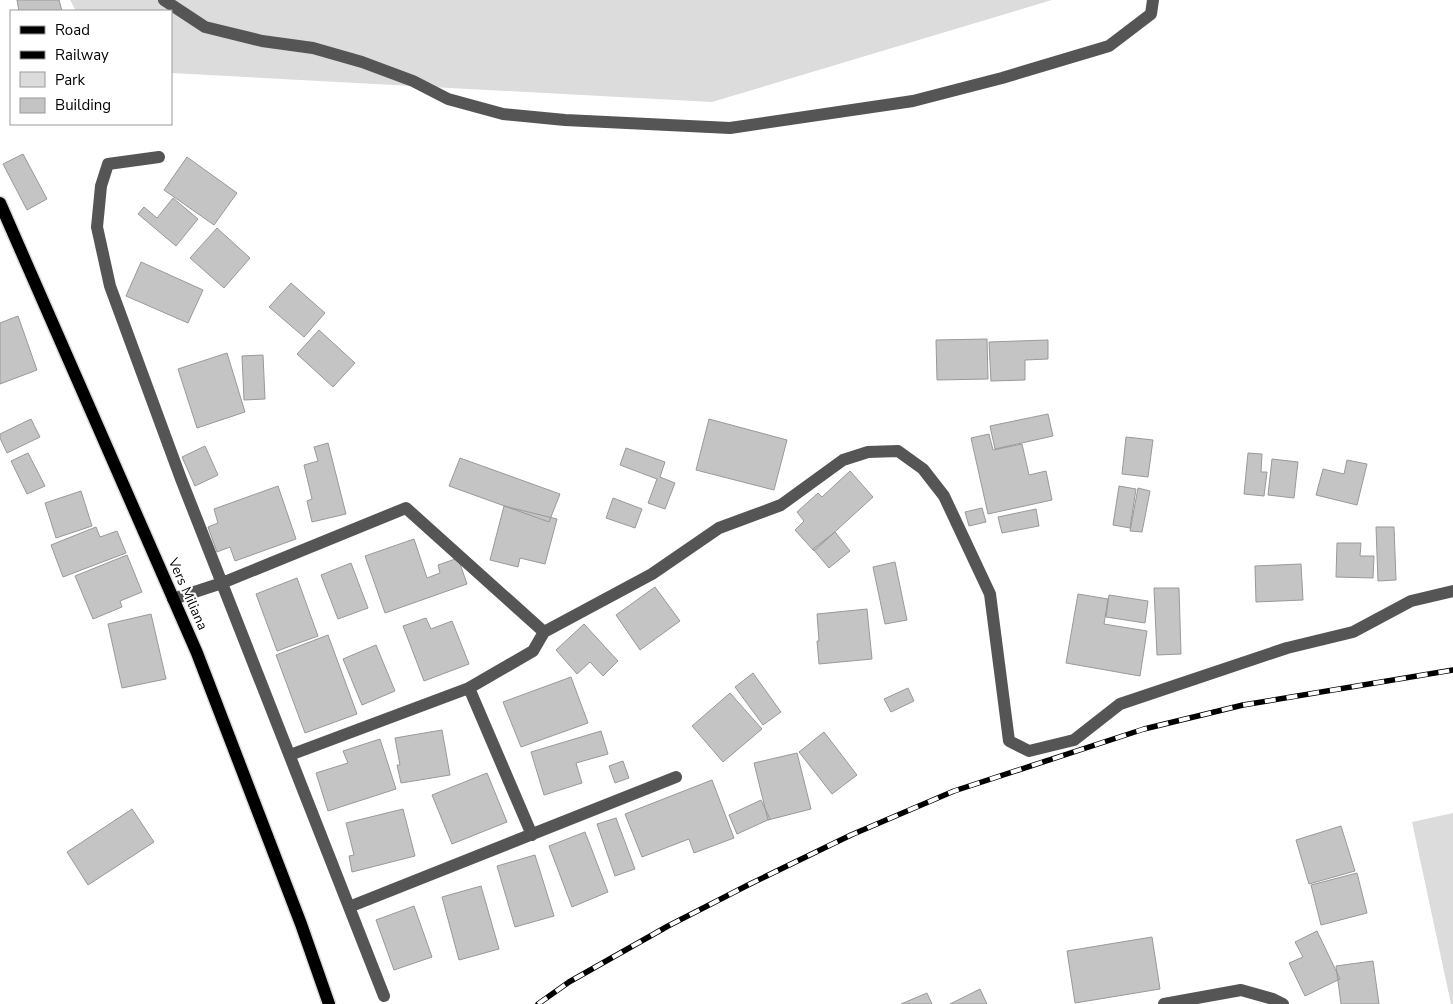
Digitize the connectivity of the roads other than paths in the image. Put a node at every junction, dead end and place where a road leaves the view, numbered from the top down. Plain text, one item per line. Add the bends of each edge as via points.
1 (164, 0) edge
2 (1154, 0) edge
3 (159, 157) dead end
4 (0, 203) edge
5 (222, 583) junction
6 (1453, 591) edge
7 (173, 598) junction
8 (544, 632) junction
9 (469, 688) junction
10 (290, 755) junction
11 (676, 777) dead end
12 (532, 834) junction
13 (349, 907) junction
14 (384, 996) dead end
15 (329, 1004) edge
16 (1164, 1004) edge
17 (1283, 1004) edge

1 - 2 street via 205,27 262,41 313,48 362,62 413,81 448,99 503,114 730,128 913,100 1109,46 1151,14
3 - 5 street via 108,164 101,186 97,227 110,286
4 - 7 main road, Vers Miliana
5 - 7 street
5 - 8 street via 406,508
5 - 10 street
6 - 8 street via 1411,601 1353,632 1287,648 1120,704 1074,740 1029,751 1009,741 990,594 944,496 923,469 898,451 868,452 843,460 781,505 719,528 652,574
7 - 15 main road, Vers Miliana via 201,662
8 - 9 street via 533,651
9 - 10 street
9 - 12 street
10 - 13 street
11 - 12 street
12 - 13 street
13 - 14 street
16 - 17 street via 1241,990

